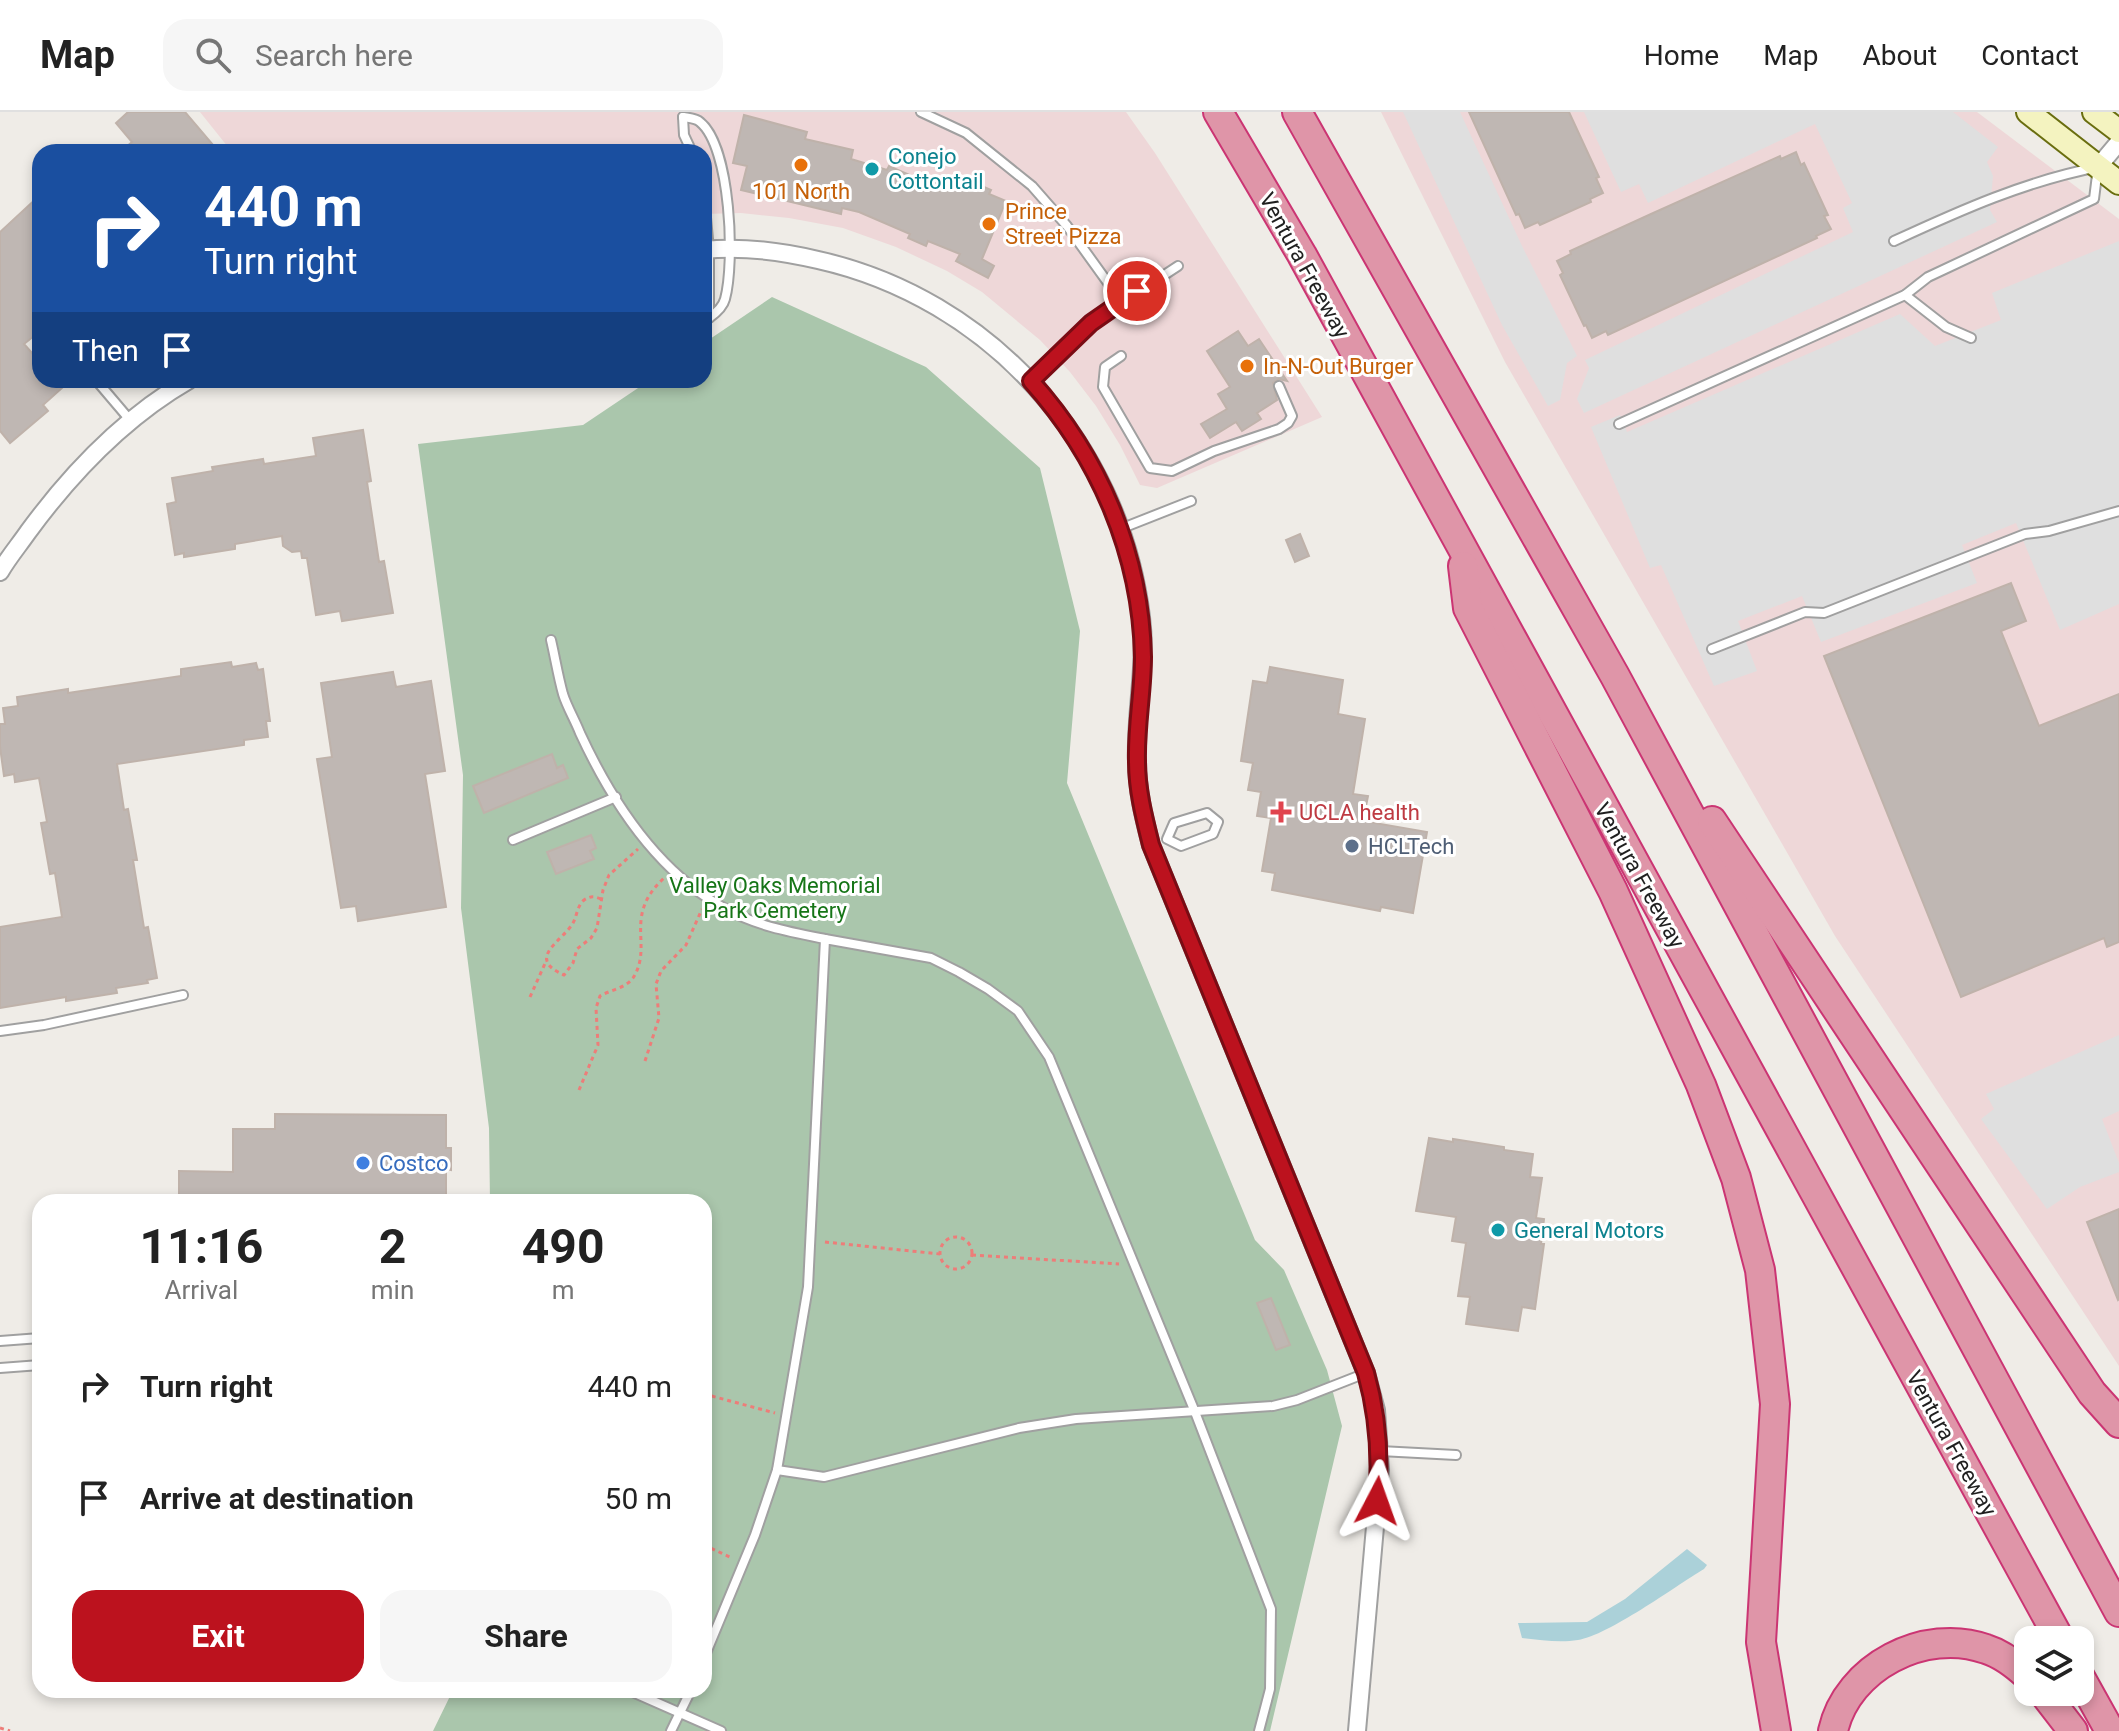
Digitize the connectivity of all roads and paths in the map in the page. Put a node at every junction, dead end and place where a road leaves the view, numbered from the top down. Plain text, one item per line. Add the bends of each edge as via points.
1 (921, 112) edge
2 (1218, 112) edge
3 (1297, 112) edge
4 (2028, 112) edge
5 (2094, 112) edge
6 (686, 114) edge
7 (2119, 131) edge
8 (2119, 142) edge
9 (688, 144) edge
10 (2098, 167) junction
11 (2119, 183) edge
12 (1894, 241) dead end
13 (729, 248) junction
14 (712, 250) edge
15 (1178, 266) dead end
16 (1905, 295) junction
17 (1121, 301) junction
18 (712, 315) edge
19 (1971, 338) dead end
20 (1121, 356) dead end
21 (1031, 381) junction
22 (1279, 386) dead end
23 (103, 388) edge
24 (177, 388) edge
25 (130, 420) junction
26 (1619, 424) dead end
27 (1191, 501) dead end
28 (2119, 511) edge
29 (1120, 529) junction
30 (1461, 549) junction
31 (0, 572) edge
32 (551, 640) dead end
33 (1712, 649) dead end
34 (1615, 676) junction
35 (616, 797) junction
36 (513, 840) dead end
37 (647, 841) junction
38 (1159, 842) junction
39 (673, 870) junction
40 (708, 898) junction
41 (601, 899) junction
42 (825, 939) junction
43 (547, 959) junction
44 (183, 995) dead end
45 (530, 997) dead end
46 (0, 1031) edge
47 (645, 1061) dead end
48 (579, 1090) dead end
49 (810, 1240) junction
50 (940, 1254) junction
51 (972, 1255) junction
52 (1135, 1265) junction
53 (32, 1339) edge
54 (0, 1341) edge
55 (32, 1366) edge
56 (0, 1368) edge
57 (1366, 1373) junction
58 (712, 1396) edge
59 (1195, 1412) junction
60 (786, 1416) junction
61 (2119, 1423) edge
62 (1380, 1451) junction
63 (1456, 1455) dead end
64 (777, 1470) junction
65 (712, 1549) edge
66 (743, 1563) junction
67 (2118, 1610) edge
68 (2052, 1626) edge
69 (712, 1639) edge
70 (2014, 1663) edge
71 (646, 1698) edge
72 (688, 1698) edge
73 (2094, 1702) edge
74 (2054, 1706) edge
75 (681, 1714) junction
76 (0, 1728) edge
77 (10, 1731) edge
78 (671, 1731) edge
79 (721, 1731) edge
80 (1259, 1731) edge
81 (1357, 1731) edge
82 (1776, 1731) edge
83 (1833, 1731) edge
84 (2073, 1731) edge
85 (2110, 1731) edge

1 - 17 lane via 966,133 1032,186
2 - 30 highway, Ventura Freeway
3 - 34 highway
4 - 10 main road
5 - 7 main road
6 - 9 lane
6 - 13 lane via 708,131 722,168
8 - 10 street
10 - 11 main road
10 - 12 lane via 1979,202
10 - 16 lane via 2094,199 1928,277
13 - 14 street
13 - 18 lane via 725,300
13 - 21 street via 790,254 887,280 972,330
15 - 17 lane
16 - 19 lane via 1946,327
16 - 26 lane
17 - 21 lane
20 - 22 lane via 1105,367 1103,387 1150,468 1172,471 1279,429 1292,416
21 - 29 street via 1086,454
23 - 25 lane
24 - 25 street
25 - 31 street via 50,503
27 - 29 lane
28 - 33 lane via 2025,534 1824,613 1805,612
29 - 38 street via 1142,618 1137,761 1141,805
30 - 68 highway, Ventura Freeway
30 - 82 highway via 1468,608 1613,891 1701,1085 1736,1178 1760,1270 1775,1404 1761,1642
32 - 35 lane via 563,695
34 - 61 highway via 2084,1381
34 - 67 highway
35 - 36 lane
35 - 37 lane
37 - 39 lane
37 - 41 path via 609,875
38 - 38 lane via 1174,823 1207,813 1219,821 1213,834 1181,846
38 - 57 street
39 - 40 lane
39 - 48 path via 644,904 633,978 600,996 598,1045
40 - 42 lane via 762,926
40 - 47 path via 686,945 661,971 656,984 659,1018
41 - 43 path via 586,898 579,905 572,925 550,946
41 - 43 path via 597,928 577,949 564,975
42 - 49 lane
42 - 52 lane via 931,958 1018,1011 1049,1057
43 - 45 path
44 - 46 lane
49 - 50 path
49 - 60 lane via 808,1287
50 - 51 path via 953,1269 968,1264
50 - 51 path via 947,1240 957,1237 970,1245
51 - 52 path
52 - 59 lane
53 - 54 lane
55 - 56 lane
57 - 59 lane via 1273,1406
57 - 62 street
58 - 60 path
59 - 64 lane via 1019,1428 824,1477
59 - 80 lane via 1271,1609 1270,1689
60 - 64 lane
62 - 63 lane
62 - 81 street
64 - 66 lane
65 - 66 path
66 - 69 lane
70 - 83 highway via 1986,1649 1943,1643 1915,1647 1891,1657 1851,1691
71 - 75 lane
72 - 75 lane
73 - 85 highway
74 - 84 highway
75 - 78 lane
75 - 79 lane
76 - 77 path

